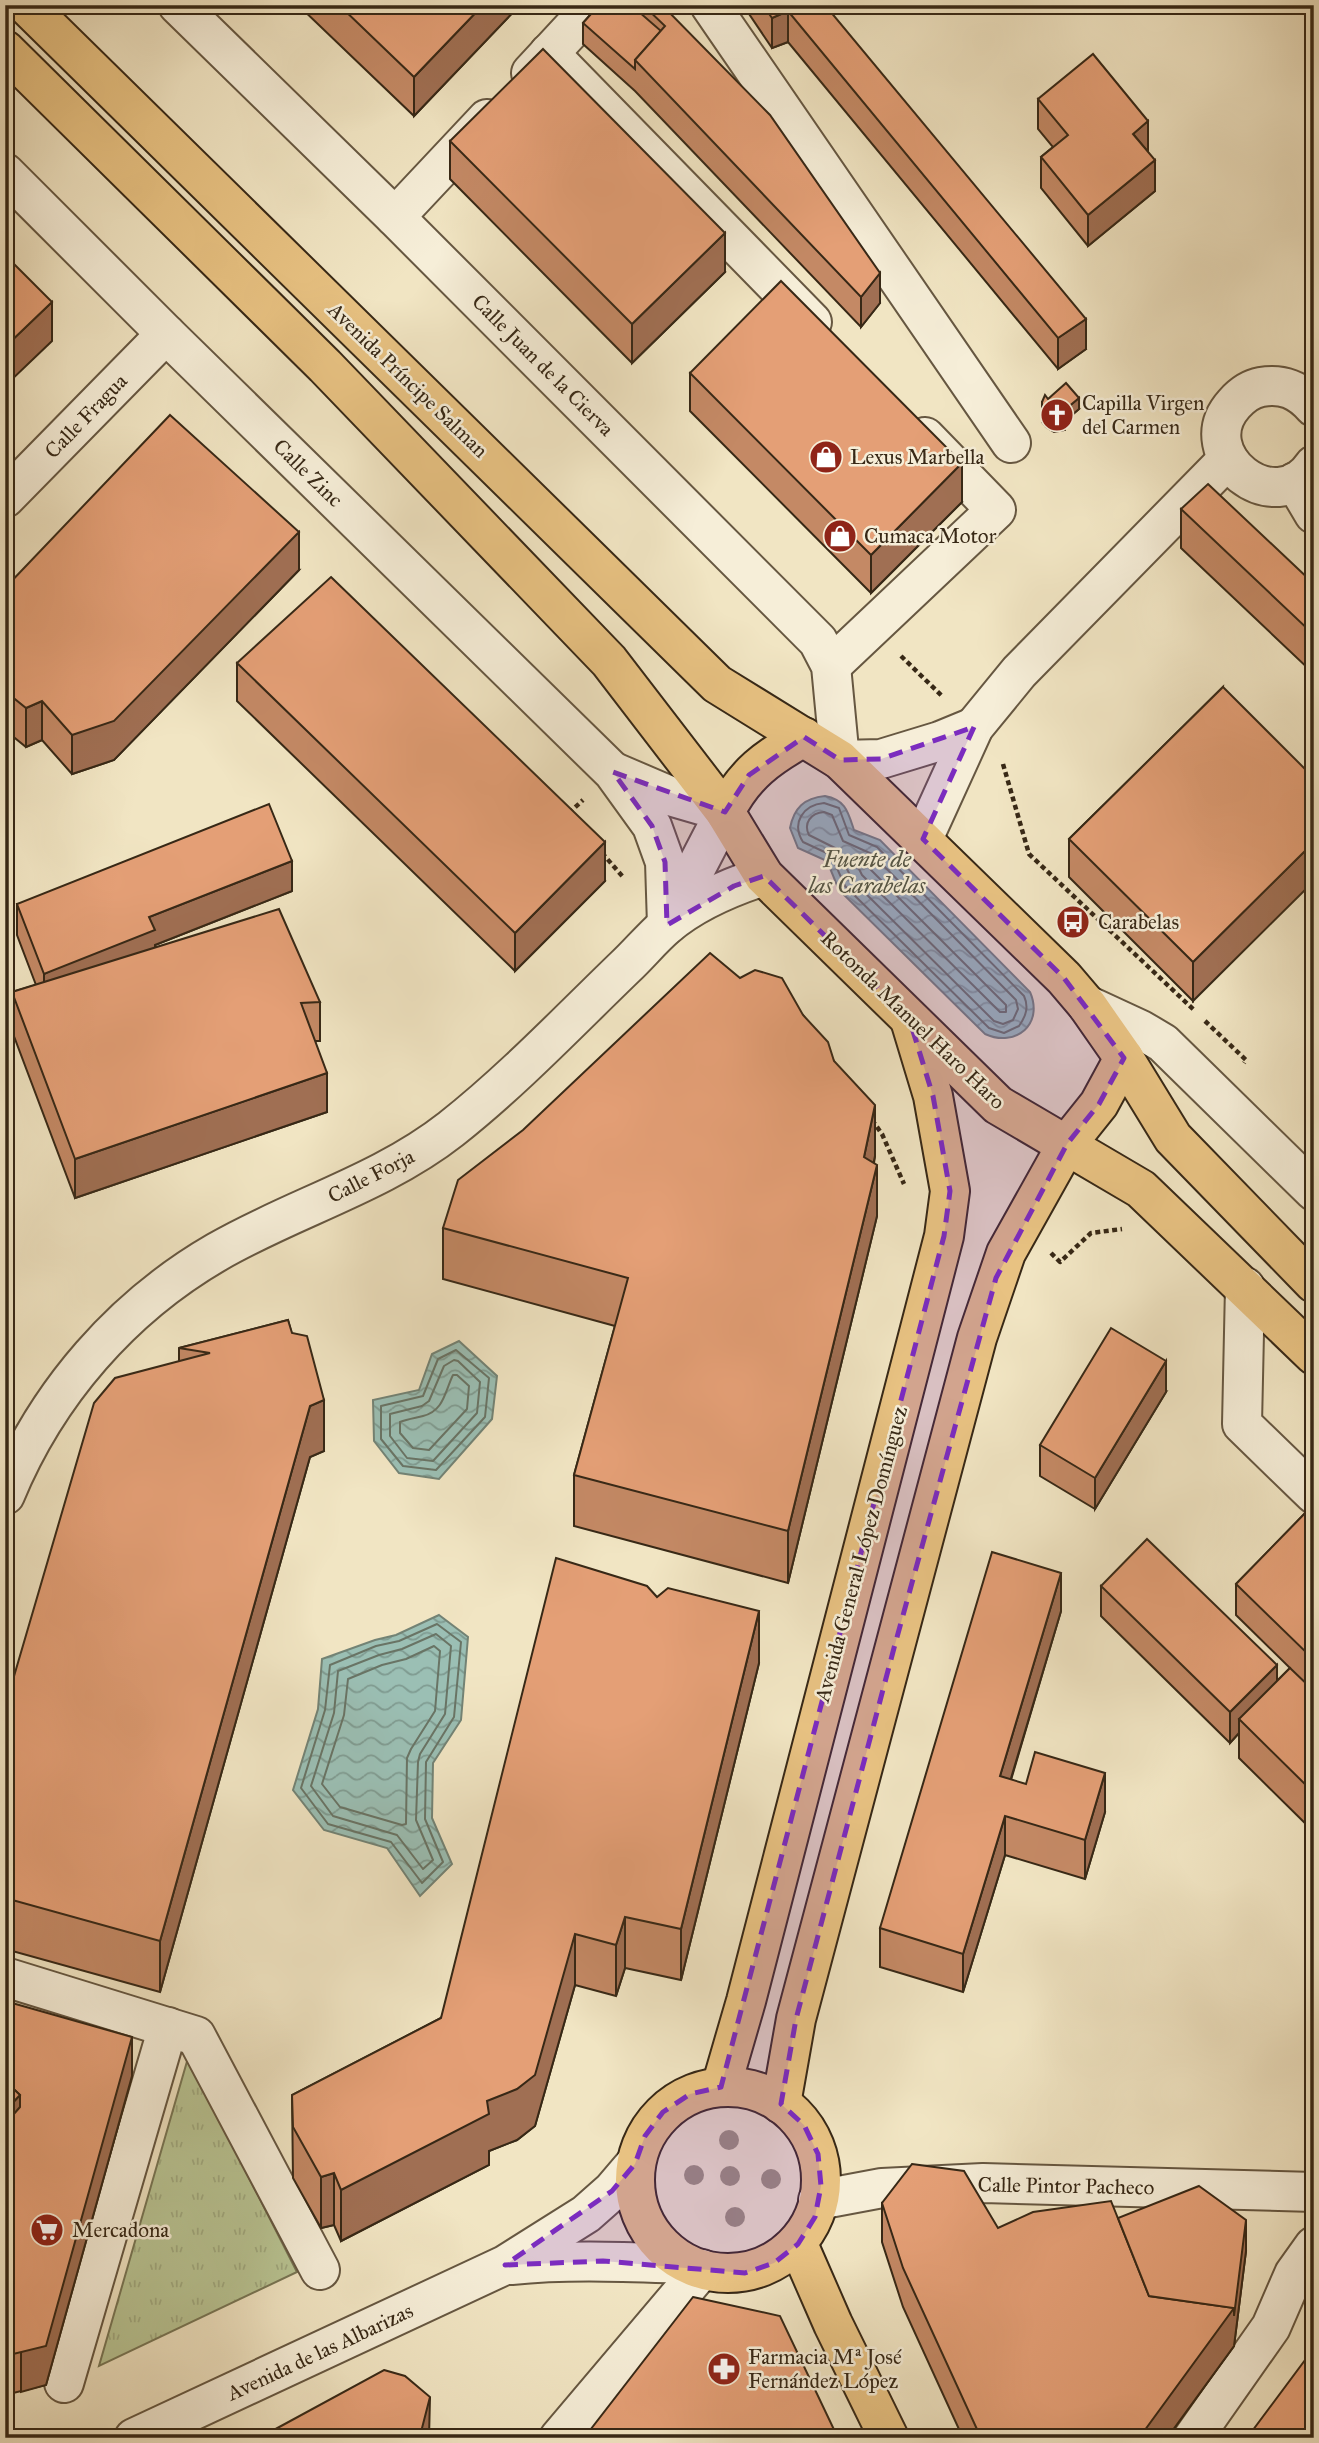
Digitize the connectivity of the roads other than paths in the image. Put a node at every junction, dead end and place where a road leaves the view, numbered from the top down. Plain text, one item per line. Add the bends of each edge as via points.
1 (26, 5) edge
2 (594, 5) edge
3 (710, 5) edge
4 (199, 13) edge
5 (5, 50) edge
6 (549, 54) junction
7 (5, 173) edge
8 (395, 217) junction
9 (166, 334) junction
10 (841, 351) edge
11 (1311, 397) edge
12 (899, 411) edge
13 (1011, 443) dead end
14 (1228, 460) junction
15 (1307, 487) edge
16 (5, 498) edge
17 (831, 666) junction
18 (974, 727) junction
19 (804, 737) junction
20 (840, 760) junction
21 (613, 772) junction
22 (725, 812) junction
23 (923, 839) junction
24 (764, 876) junction
25 (667, 925) junction
26 (1087, 1005) junction
27 (909, 1018) junction
28 (1124, 1058) junction
29 (1067, 1144) junction
30 (1314, 1191) edge
31 (1314, 1283) edge
32 (1245, 1287) junction
33 (1314, 1355) edge
34 (1314, 1494) edge
35 (5, 1495) edge
36 (5, 1977) edge
37 (168, 2027) junction
38 (721, 2087) junction
39 (781, 2104) junction
40 (635, 2164) junction
41 (1314, 2192) edge
42 (818, 2200) junction
43 (798, 2244) junction
44 (1314, 2246) edge
45 (505, 2265) junction
46 (695, 2267) junction
47 (320, 2270) dead end
48 (64, 2383) dead end
49 (134, 2438) edge
50 (559, 2438) edge
51 (889, 2438) edge
52 (1194, 2438) edge

1 - 19 main road, Avenida Príncipe Salman via 717,684
2 - 6 street
3 - 13 street
4 - 8 street, Calle Juan de la Cierva
5 - 22 main road via 325,366 609,661
6 - 8 street
6 - 10 street
7 - 9 street, Calle Zinc
8 - 17 street, Calle Juan de la Cierva via 818,640
9 - 16 street, Calle Fragua
9 - 21 street, Calle Zinc
11 - 14 street via 1272,385 1241,397 1223,426
12 - 17 street via 996,510
14 - 15 street via 1249,481
14 - 18 street via 1020,672
17 - 20 street, Calle Juan de la Cierva
18 - 20 street via 881,759
18 - 23 street
19 - 20 main road
19 - 22 main road via 749,775
20 - 23 main road
21 - 22 street, Calle Zinc
21 - 25 street, Calle Zinc via 652,827 665,862
22 - 24 main road, Rotonda Manuel Haro Haro
22 - 25 street
23 - 26 main road
24 - 25 street, Calle Forja via 698,904
24 - 27 main road, Rotonda Manuel Haro Haro
25 - 35 street, Calle Forja via 511,1077 410,1159 218,1252 155,1293 107,1339 52,1405
26 - 28 main road
26 - 30 street via 1163,1043
27 - 29 main road, Rotonda Manuel Haro Haro via 998,1105
27 - 38 main road, Avenida General López Domínguez via 933,1096 950,1191 944,1236
28 - 29 main road via 1099,1104
28 - 31 main road via 1173,1138
29 - 32 main road, Rotonda Manuel Haro Haro via 1141,1189
29 - 39 main road via 1006,1253 977,1338 796,2019
32 - 33 main road, Rotonda Manuel Haro Haro
32 - 34 street via 1242,1424
36 - 37 street
37 - 47 street via 196,2036
37 - 48 street
38 - 39 main road via 753,2090
38 - 40 main road via 690,2094 663,2112 645,2136
39 - 42 main road via 804,2126 818,2154
40 - 45 street, Avenida de las Albarizas via 586,2214
40 - 46 main road via 635,2194 645,2222 663,2247
41 - 42 street, Calle Pintor Pacheco via 983,2183 882,2188
42 - 43 main road via 815,2217
43 - 46 main road via 774,2263 746,2273 716,2273
43 - 51 main road
44 - 52 street via 1294,2274 1271,2327
45 - 46 street, Avenida de las Albarizas via 588,2260
45 - 49 street, Avenida de las Albarizas
46 - 50 street

